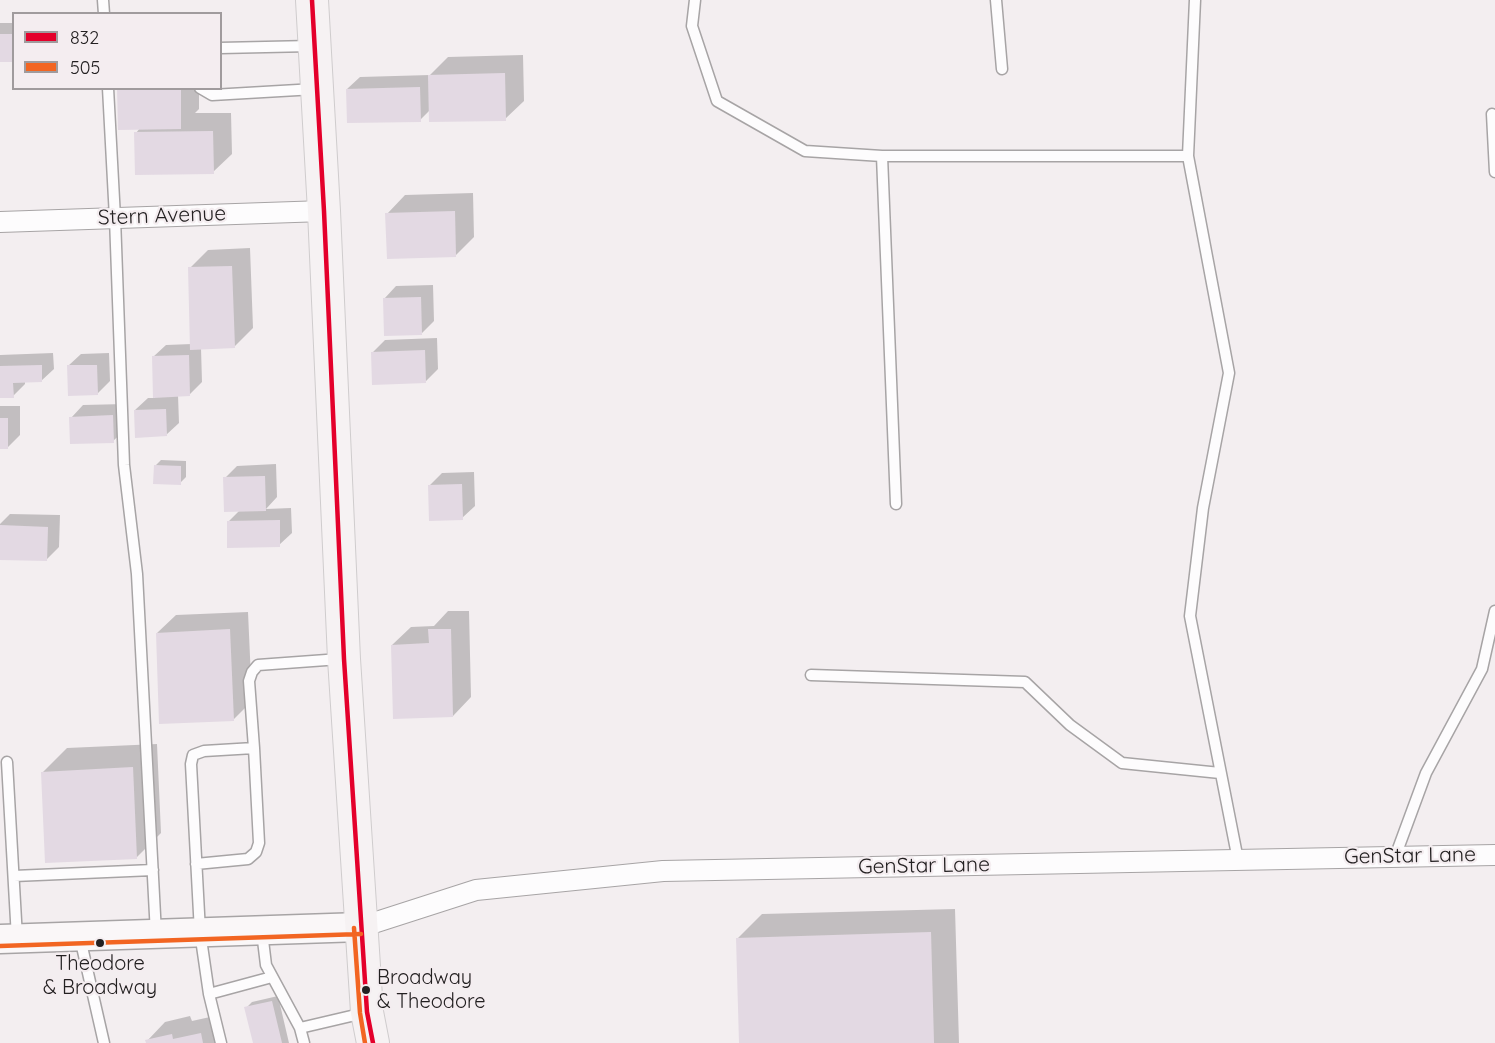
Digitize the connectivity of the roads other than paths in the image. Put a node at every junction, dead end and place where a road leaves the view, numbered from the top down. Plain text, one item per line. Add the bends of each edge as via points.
1 (312, 0) edge
2 (695, 0) edge
3 (996, 0) edge
4 (1195, 0) edge
5 (314, 46) junction
6 (222, 48) edge
7 (1002, 69) dead end
8 (317, 89) junction
9 (108, 90) edge
10 (203, 90) edge
11 (1492, 114) dead end
12 (882, 156) junction
13 (1188, 156) junction
14 (1495, 172) edge
15 (324, 211) junction
16 (115, 218) junction
17 (0, 222) edge
18 (896, 504) dead end
19 (1495, 611) edge
20 (344, 659) junction
21 (811, 675) dead end
22 (254, 748) junction
23 (7, 762) dead end
24 (1220, 773) junction
25 (1495, 855) edge
26 (1395, 857) junction
27 (1238, 860) junction
28 (196, 864) junction
29 (153, 870) junction
30 (14, 876) junction
31 (361, 927) junction
32 (262, 930) junction
33 (200, 932) junction
34 (156, 934) junction
35 (80, 936) junction
36 (8, 939) edge
37 (272, 977) junction
38 (209, 994) junction
39 (367, 1012) junction
40 (300, 1028) junction
41 (104, 1043) edge
42 (221, 1043) edge
43 (304, 1043) edge
44 (373, 1043) edge

1 - 5 main road
2 - 12 lane via 692,26 717,100 805,151
3 - 7 lane
4 - 13 lane
5 - 6 lane
5 - 8 main road
8 - 10 lane via 212,95
8 - 15 main road
9 - 16 lane
11 - 14 lane
12 - 13 lane
12 - 18 lane
13 - 24 lane via 1229,373 1203,508 1190,616
15 - 16 street, Stern Avenue
15 - 20 main road
16 - 17 street, Stern Avenue
16 - 29 lane via 124,465 137,574
19 - 26 lane via 1482,669 1426,773
20 - 22 lane via 258,665 249,681
20 - 31 main road
21 - 24 lane via 1025,682 1070,725 1122,763
22 - 28 lane via 259,843 256,852 248,859
22 - 28 lane via 193,755
23 - 30 lane
24 - 27 lane
25 - 26 street, GenStar Lane
26 - 27 street, GenStar Lane
27 - 31 street, GenStar Lane via 663,871 476,890
28 - 33 lane
29 - 30 lane
29 - 34 lane
30 - 36 lane
31 - 32 main road
31 - 39 main road
32 - 33 main road
32 - 37 lane via 266,965
33 - 34 main road
33 - 38 lane
34 - 35 main road
35 - 36 main road
35 - 41 lane
37 - 38 lane
37 - 40 lane
38 - 42 lane
39 - 40 lane
39 - 44 main road
40 - 43 lane

